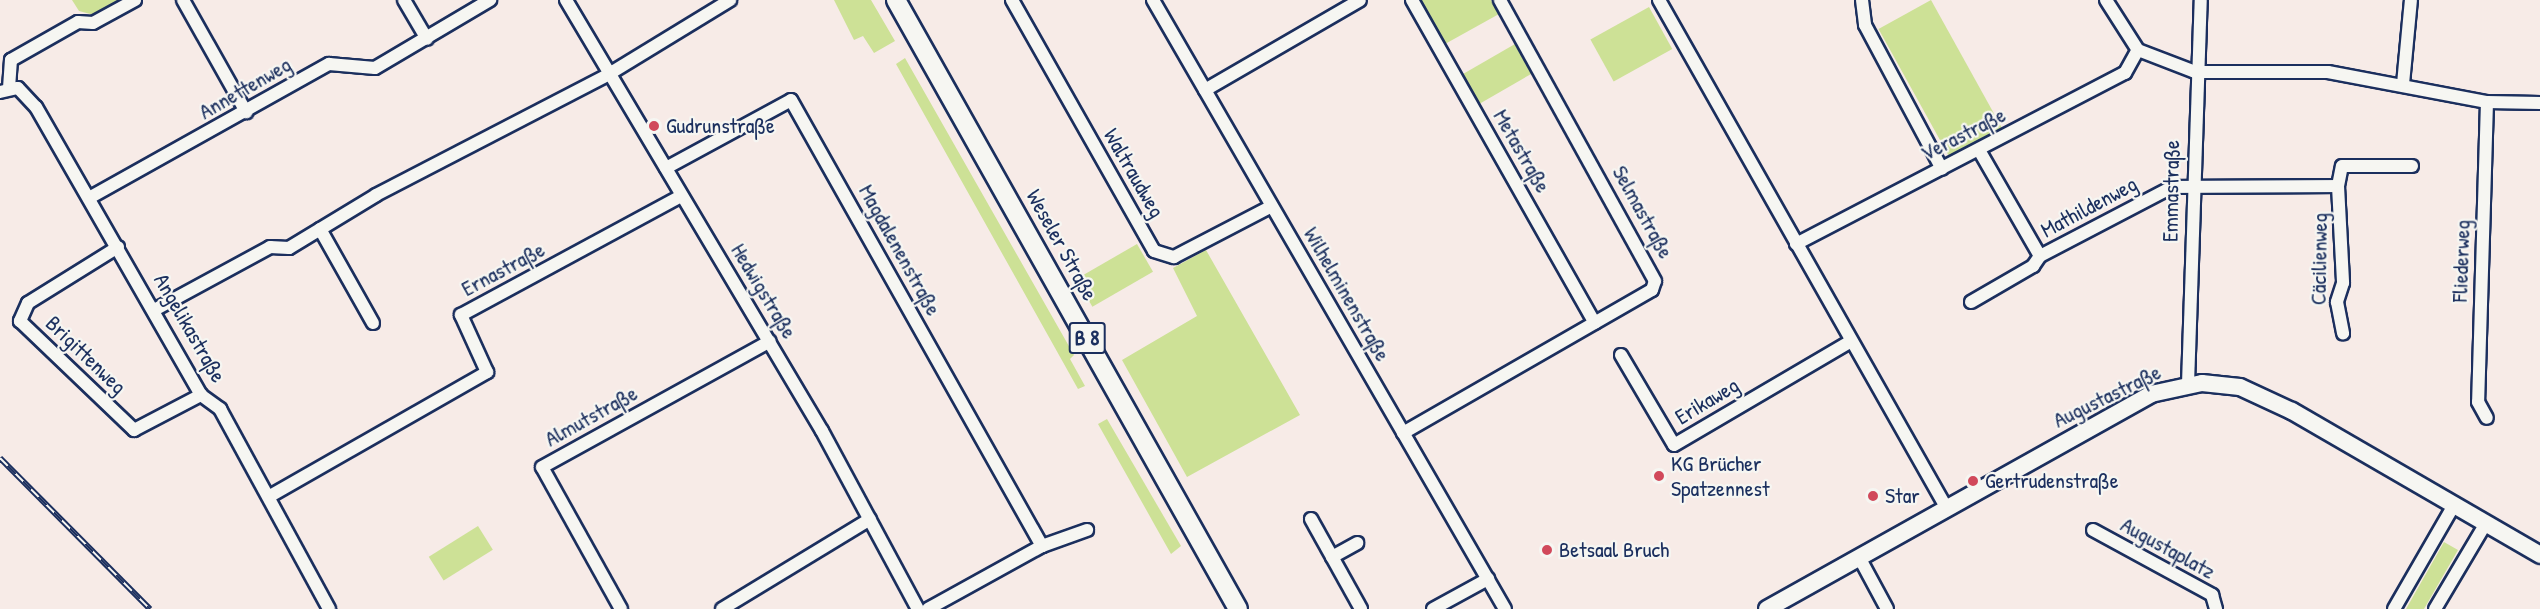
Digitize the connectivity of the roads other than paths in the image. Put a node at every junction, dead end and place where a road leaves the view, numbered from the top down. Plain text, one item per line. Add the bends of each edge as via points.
1 (135, 0) edge
2 (183, 0) edge
3 (405, 0) edge
4 (490, 0) edge
5 (566, 0) edge
6 (730, 0) edge
7 (896, 0) edge
8 (1012, 0) edge
9 (1153, 0) edge
10 (1360, 0) edge
11 (1412, 0) edge
12 (1500, 0) edge
13 (1659, 0) edge
14 (1862, 0) edge
15 (2106, 0) edge
16 (2201, 0) edge
17 (2411, 0) edge
18 (427, 39) junction
19 (2138, 50) junction
20 (2195, 72) junction
21 (609, 74) junction
22 (2403, 84) junction
23 (5, 90) edge
24 (1205, 90) junction
25 (2487, 102) junction
26 (2540, 104) edge
27 (246, 112) junction
28 (1979, 150) junction
29 (2412, 166) dead end
30 (666, 168) junction
31 (1942, 169) junction
32 (2338, 186) junction
33 (2192, 187) junction
34 (681, 196) junction
35 (89, 198) junction
36 (1272, 206) junction
37 (320, 229) junction
38 (1796, 244) junction
39 (118, 247) junction
40 (2040, 256) junction
41 (1971, 302) dead end
42 (156, 309) junction
43 (373, 323) dead end
44 (1595, 324) junction
45 (2343, 333) dead end
46 (770, 341) junction
47 (1851, 341) junction
48 (1621, 355) dead end
49 (2188, 384) junction
50 (201, 395) junction
51 (2487, 418) dead end
52 (1403, 433) junction
53 (270, 496) junction
54 (2454, 504) junction
55 (1946, 507) junction
56 (870, 519) junction
57 (1311, 519) dead end
58 (2486, 523) junction
59 (1087, 530) dead end
60 (2093, 530) dead end
61 (1357, 543) dead end
62 (1042, 546) junction
63 (2540, 555) edge
64 (1332, 557) junction
65 (1859, 557) junction
66 (1488, 579) junction
67 (329, 609) edge
68 (621, 609) edge
69 (722, 609) edge
70 (918, 609) edge
71 (928, 609) edge
72 (1238, 609) edge
73 (1361, 609) edge
74 (1433, 609) edge
75 (1505, 609) edge
76 (1767, 609) edge
77 (1887, 609) edge
78 (2216, 609) edge
79 (2394, 609) edge
80 (2435, 609) edge

1 - 23 street via 93,23 78,22 11,60
2 - 27 street
3 - 18 street
4 - 18 street, Annettenweg
5 - 21 street, Hedwigstraße
6 - 21 street
7 - 72 main road, Weseler Straße / B 8
8 - 36 street, Waltraudweg via 1154,251 1174,257
9 - 24 street, Wilhelminenstraße
10 - 24 street
11 - 44 street, Metastraße
12 - 44 street, Selmastraße via 1654,271 1652,290
13 - 38 street
14 - 31 street via 1865,25
15 - 19 street
16 - 20 street, Emmastraße
17 - 22 street
18 - 27 street, Annettenweg via 375,68 329,64
19 - 20 street
19 - 28 street, Verastraße via 2125,74
20 - 22 street via 2328,72
20 - 33 street, Emmastraße
21 - 30 street, Hedwigstraße
21 - 37 street
22 - 25 street
23 - 35 street, Angelikastraße via 29,96
24 - 36 street, Wilhelminenstraße
25 - 26 street
25 - 51 street, Fliederweg via 2478,402
27 - 35 street, Annettenweg
28 - 31 street, Verastraße
28 - 40 street, Mathildenweg
29 - 32 street, Cäcilienweg via 2342,166
30 - 34 street, Hedwigstraße
30 - 62 street, Magdalenenstraße via 791,100
31 - 38 street, Verastraße
32 - 33 street, Cäcilienweg
32 - 45 street, Cäcilienweg via 2343,283 2337,302
33 - 40 street, Mathildenweg via 2172,187
33 - 49 street, Emmastraße
34 - 46 street, Hedwigstraße
34 - 53 street, Ernastraße via 461,315 487,372
35 - 39 street, Angelikastraße
36 - 52 street, Wilhelminenstraße
37 - 42 street via 289,248 270,247
37 - 43 street
38 - 47 street
39 - 42 street, Angelikastraße
39 - 50 street, Brigittenweg via 28,303 20,321 134,430
40 - 41 street, Mathildenweg via 2033,266
42 - 50 street, Angelikastraße
44 - 52 street, Selmastraße
46 - 56 street, Hedwigstraße
46 - 68 street, Almutstraße via 542,467
47 - 48 street, Erikaweg via 1674,445
47 - 55 street
49 - 54 main road, Augustastraße via 2221,384 2262,396
49 - 55 main road, Augustastraße via 2151,394
50 - 53 street, Angelikastraße via 220,409
52 - 66 street, Wilhelminenstraße
53 - 67 street, Angelikastraße
54 - 58 main road, Augustastraße
54 - 79 street
55 - 65 main road, Augustastraße
56 - 69 street
56 - 70 street, Hedwigstraße
57 - 64 street
58 - 63 main road, Augustastraße
58 - 80 street
59 - 62 street
60 - 78 street, Augustaplatz via 2212,595
61 - 64 street
62 - 71 street
64 - 73 street
65 - 76 main road, Augustastraße
65 - 77 street
66 - 74 street
66 - 75 street, Wilhelminenstraße

